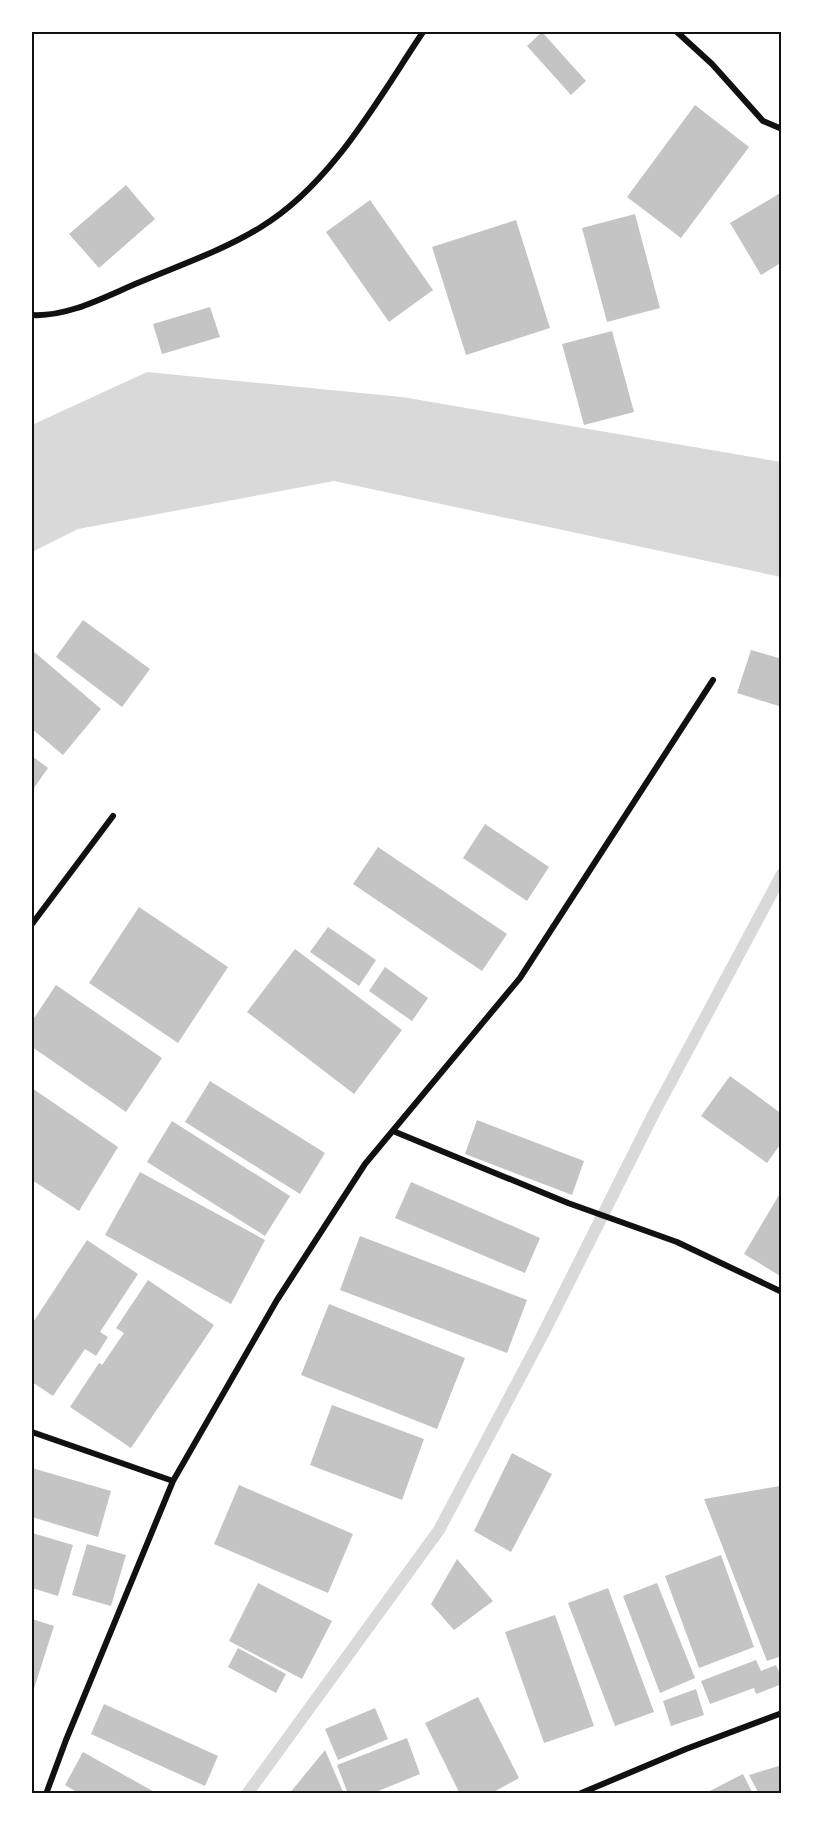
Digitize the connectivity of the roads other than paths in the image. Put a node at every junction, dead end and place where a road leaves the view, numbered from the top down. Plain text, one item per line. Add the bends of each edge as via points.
1 (423, 32) edge
2 (677, 32) edge
3 (782, 129) edge
4 (32, 315) edge
5 (713, 680) dead end
6 (113, 816) dead end
7 (32, 924) edge
8 (393, 1131) junction
9 (782, 1293) edge
10 (32, 1432) edge
11 (173, 1481) junction
12 (782, 1713) edge
13 (46, 1794) edge
14 (579, 1794) edge

1 - 4 street via 336,160 302,196 262,227 78,308
2 - 3 street via 763,121
5 - 8 street via 520,978
6 - 7 street
8 - 9 street via 676,1242
8 - 11 street via 365,1164 277,1300
10 - 11 street
11 - 13 street
12 - 14 street

